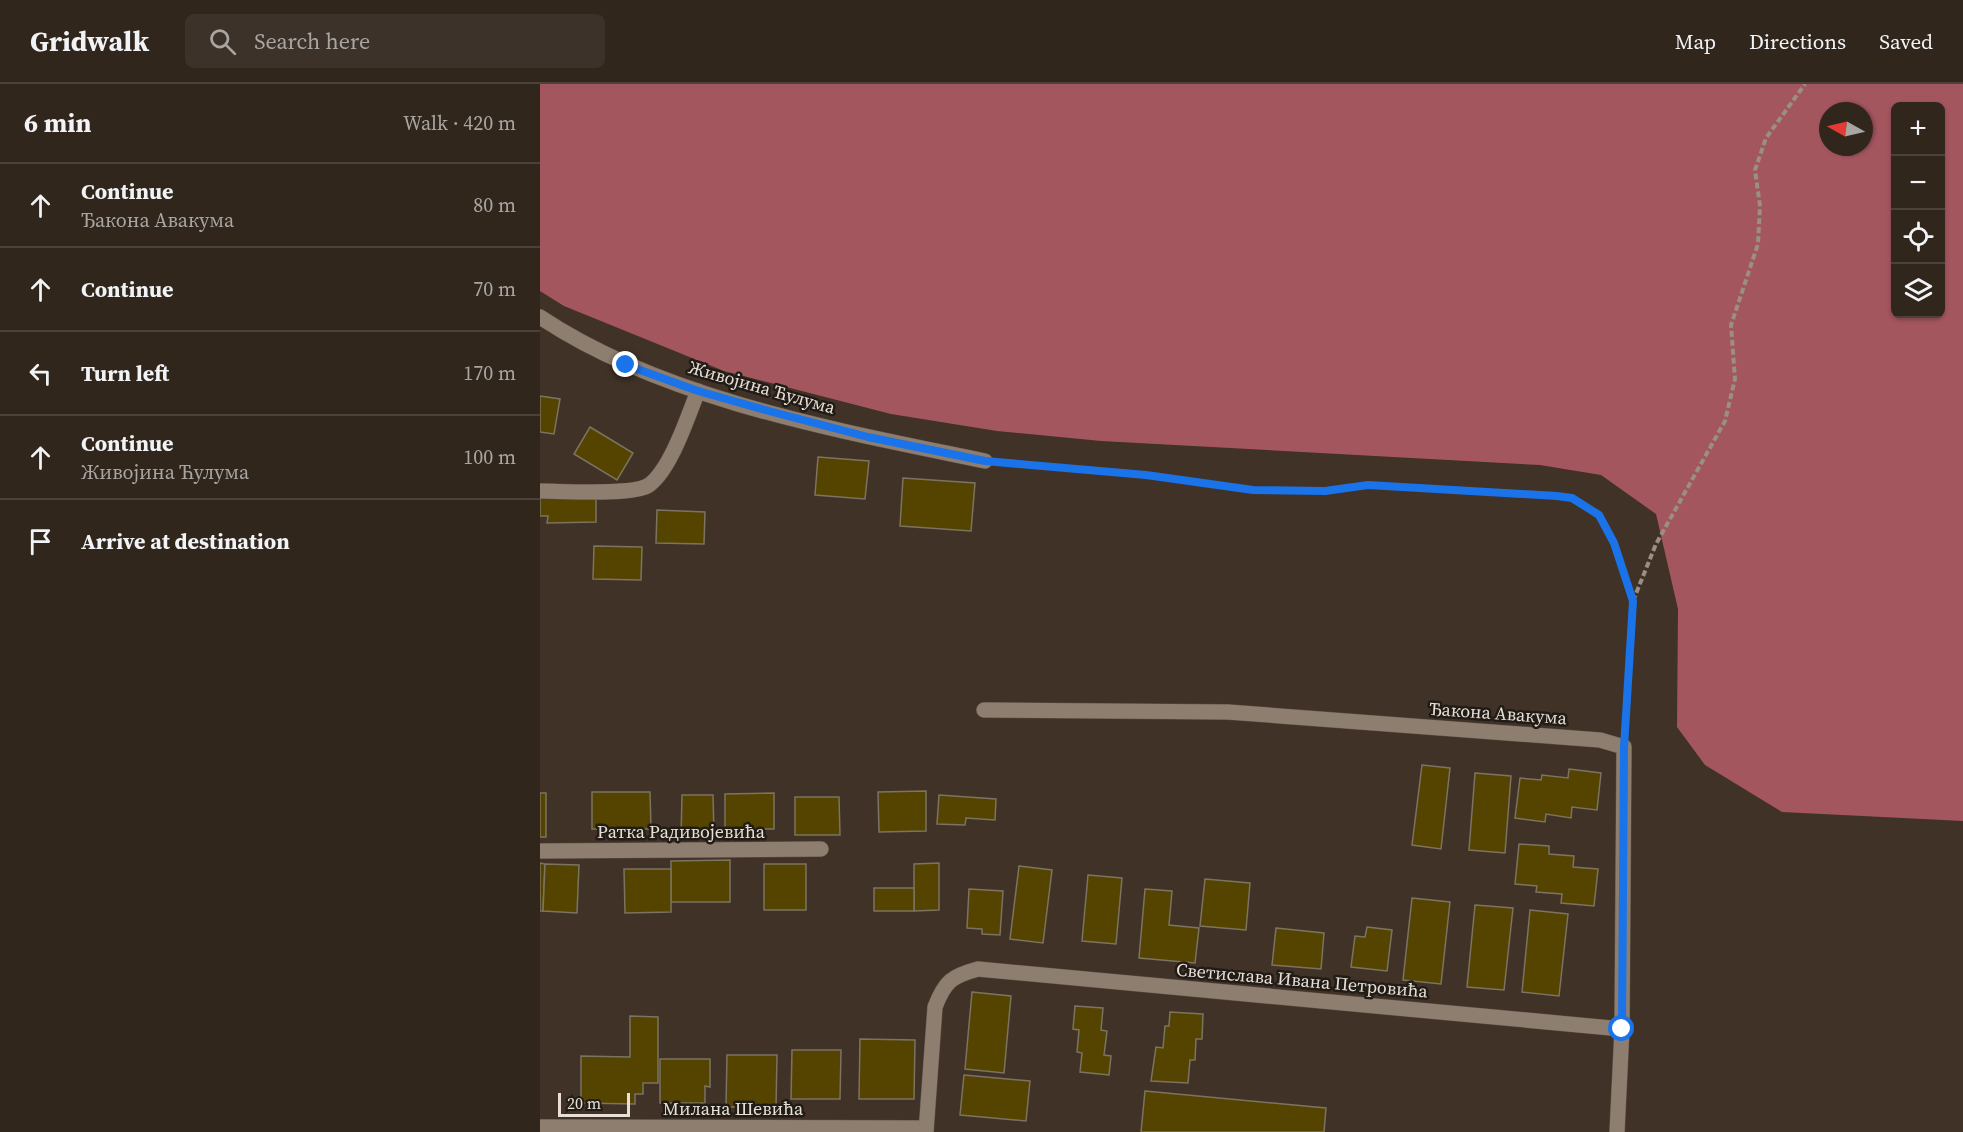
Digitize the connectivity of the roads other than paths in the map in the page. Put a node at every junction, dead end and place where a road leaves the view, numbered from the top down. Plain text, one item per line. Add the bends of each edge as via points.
1 (540, 317) edge
2 (698, 391) junction
3 (985, 461) road end
4 (540, 491) edge
5 (984, 710) dead end
6 (822, 849) dead end
7 (540, 851) edge
8 (1622, 1029) junction
9 (540, 1127) edge
10 (926, 1130) edge
11 (1617, 1132) edge

1 - 2 street, Живојина Ћулума via 626,365
2 - 3 street, Живојина Ћулума via 868,437
2 - 4 street via 674,451 649,485 629,491
5 - 8 street, Ђакона Авакума via 1228,712 1600,740 1624,747
6 - 7 street, Ратка Радивојевића
8 - 10 street, Светислава Ивана Петровића via 978,969 958,974 942,988 935,1006
8 - 11 street
9 - 10 street, Милана Шевића

